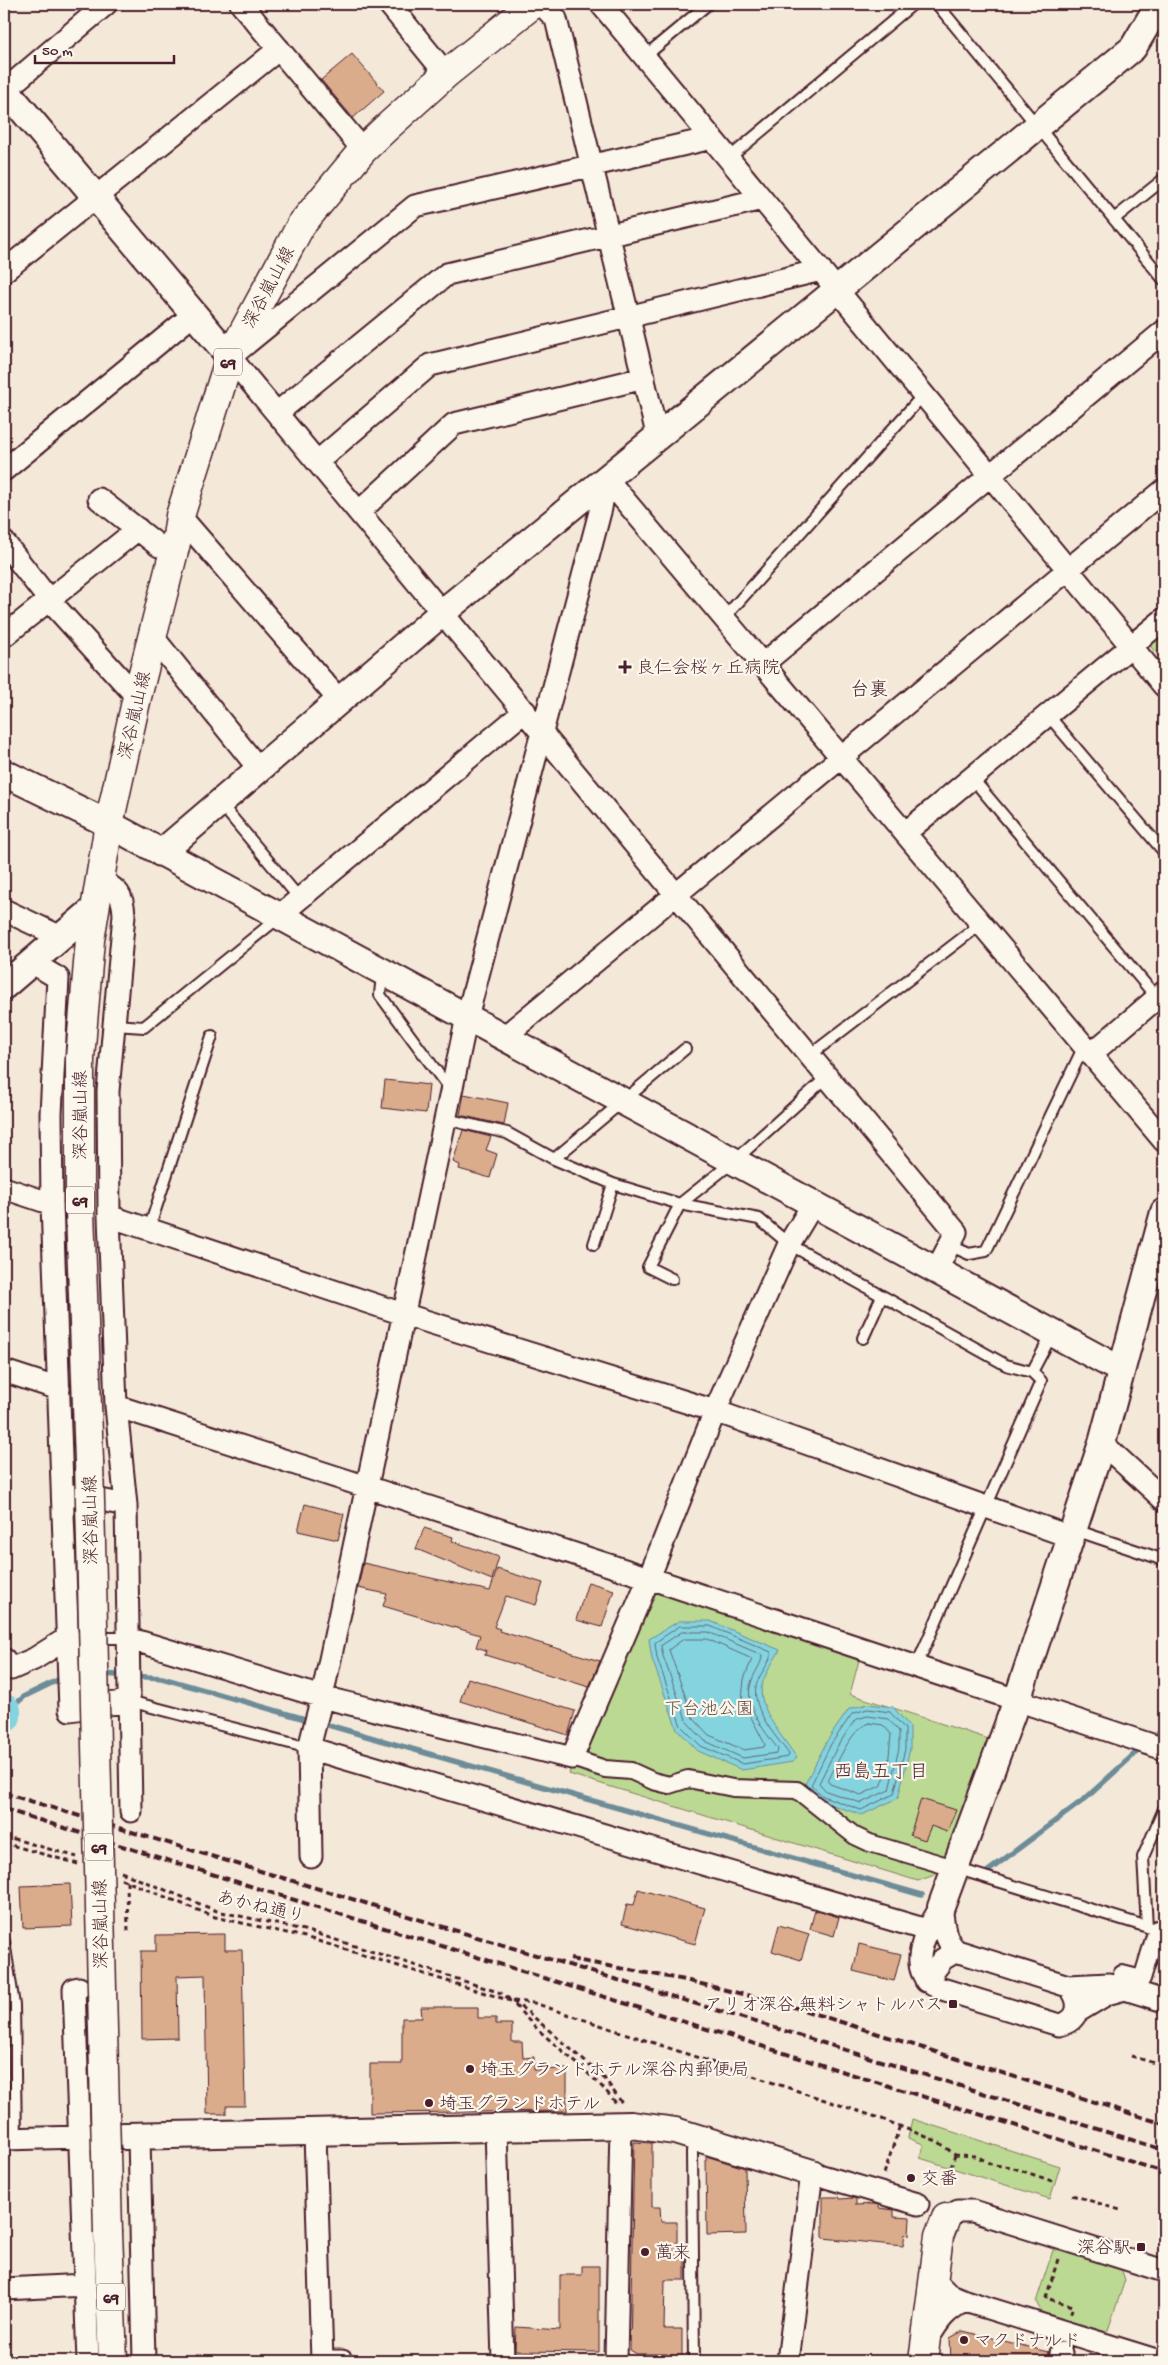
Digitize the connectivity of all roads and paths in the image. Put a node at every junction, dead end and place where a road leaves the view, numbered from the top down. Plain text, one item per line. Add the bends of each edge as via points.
1 (241, 4) edge
2 (389, 4) edge
3 (533, 4) edge
4 (541, 4) edge
5 (601, 4) edge
6 (708, 4) edge
7 (913, 4) edge
8 (937, 4) edge
9 (1159, 4) edge
10 (97, 7) edge
11 (279, 49) junction
12 (644, 56) junction
13 (446, 74) junction
14 (4, 89) edge
15 (1037, 125) junction
16 (712, 138) junction
17 (363, 150) junction
18 (729, 158) junction
19 (591, 165) junction
20 (1164, 179) edge
21 (95, 196) junction
22 (762, 199) junction
23 (1114, 219) junction
24 (608, 237) junction
25 (4, 271) edge
26 (829, 280) junction
27 (1164, 280) edge
28 (194, 314) junction
29 (627, 317) junction
30 (1164, 331) edge
31 (230, 357) junction
32 (644, 378) junction
33 (924, 394) junction
34 (277, 413) junction
35 (658, 438) junction
36 (317, 462) junction
37 (4, 470) edge
38 (990, 475) junction
39 (606, 478) junction
40 (1164, 490) edge
41 (99, 499) dead end
42 (359, 512) junction
43 (180, 516) junction
44 (138, 529) junction
45 (4, 542) edge
46 (176, 543) junction
47 (1068, 570) junction
48 (49, 600) junction
49 (443, 612) junction
50 (724, 618) junction
51 (1164, 619) edge
52 (4, 636) edge
53 (153, 637) junction
54 (1132, 646) junction
55 (763, 664) junction
56 (1164, 686) edge
57 (137, 697) junction
58 (339, 700) junction
59 (525, 711) junction
60 (1048, 714) junction
61 (542, 731) junction
62 (842, 758) junction
63 (259, 769) junction
64 (4, 773) edge
65 (972, 778) junction
66 (220, 802) junction
67 (109, 824) junction
68 (905, 833) junction
69 (1164, 852) edge
70 (161, 853) junction
71 (100, 878) junction
72 (675, 895) junction
73 (300, 899) junction
74 (95, 908) junction
75 (4, 910) edge
76 (280, 915) junction
77 (982, 924) junction
78 (61, 937) junction
79 (31, 962) junction
80 (383, 971) junction
81 (4, 986) edge
82 (1160, 995) edge
83 (467, 1017) junction
84 (114, 1025) junction
85 (212, 1036) dead end
86 (504, 1037) junction
87 (685, 1049) dead end
88 (1088, 1050) junction
89 (810, 1056) junction
90 (827, 1078) junction
91 (451, 1092) junction
92 (623, 1101) junction
93 (445, 1120) junction
94 (1164, 1142) edge
95 (554, 1159) junction
96 (734, 1161) junction
97 (613, 1184) junction
98 (4, 1188) edge
99 (52, 1204) junction
100 (680, 1204) junction
101 (813, 1204) junction
102 (1164, 1212) edge
103 (109, 1216) junction
104 (149, 1229) junction
105 (594, 1244) dead end
106 (789, 1244) junction
107 (949, 1245) junction
108 (936, 1271) junction
109 (672, 1279) dead end
110 (882, 1296) junction
111 (403, 1314) junction
112 (1052, 1334) junction
113 (863, 1338) dead end
114 (1121, 1370) junction
115 (4, 1371) edge
116 (1032, 1372) junction
117 (59, 1389) junction
118 (116, 1406) junction
119 (714, 1411) junction
120 (1102, 1443) junction
121 (367, 1487) junction
122 (63, 1493) junction
123 (1164, 1500) edge
124 (126, 1505) junction
125 (986, 1507) junction
126 (1072, 1533) junction
127 (1164, 1560) edge
128 (649, 1578) junction
129 (69, 1637) junction
130 (128, 1638) junction
131 (4, 1659) edge
132 (916, 1667) junction
133 (322, 1696) junction
134 (1017, 1700) junction
135 (129, 1701) junction
136 (309, 1746) junction
137 (1164, 1749) edge
138 (572, 1758) junction
139 (1164, 1809) edge
140 (131, 1811) dead end
141 (4, 1836) edge
142 (4, 1843) edge
143 (311, 1856) dead end
144 (86, 1860) dead end
145 (86, 1866) dead end
146 (954, 1868) junction
147 (118, 1871) dead end
148 (118, 1877) dead end
149 (127, 1881) junction
150 (936, 1921) junction
151 (1156, 1929) edge
152 (128, 1935) dead end
153 (4, 1941) edge
154 (957, 1951) junction
155 (926, 1981) junction
156 (1068, 1986) junction
157 (78, 1988) dead end
158 (1132, 1991) junction
159 (1164, 2001) edge
160 (512, 2002) junction
161 (1077, 2012) junction
162 (1131, 2056) dead end
163 (1161, 2065) dead end
164 (622, 2114) junction
165 (900, 2125) junction
166 (496, 2128) junction
167 (315, 2134) junction
168 (139, 2136) junction
169 (694, 2136) junction
170 (80, 2137) junction
171 (10, 2139) edge
172 (955, 2155) junction
173 (951, 2168) dead end
174 (812, 2173) junction
175 (883, 2179) dead end
176 (1055, 2182) dead end
177 (1072, 2195) dead end
178 (918, 2204) dead end
179 (1120, 2210) dead end
180 (946, 2218) joint
181 (1065, 2239) junction
182 (1164, 2271) edge
183 (932, 2278) junction
184 (85, 2285) junction
185 (4, 2289) edge
186 (966, 2301) junction
187 (1065, 2332) junction
188 (924, 2353) edge
189 (88, 2361) edge
190 (113, 2361) edge
191 (144, 2361) edge
192 (322, 2361) edge
193 (342, 2361) edge
194 (503, 2361) edge
195 (616, 2361) edge
196 (694, 2361) edge
197 (788, 2361) edge
198 (1159, 2361) edge

1 - 11 street
2 - 13 street
3 - 13 main road, 深谷嵐山線 / 69
4 - 19 street via 556,18
5 - 12 street
6 - 12 lane
7 - 18 lane
8 - 15 lane
9 - 15 street via 1133,48
10 - 14 street
11 - 17 street
11 - 21 street
12 - 16 street
13 - 17 main road, 深谷嵐山線 / 69
14 - 21 street
15 - 23 lane
15 - 26 street
16 - 18 street
16 - 19 street
17 - 31 main road, 深谷嵐山線 / 69 via 301,225
18 - 22 street
19 - 24 street
19 - 31 street via 415,206
20 - 23 lane
21 - 25 street
21 - 28 street
22 - 24 street
22 - 26 street
23 - 27 lane
24 - 29 street
24 - 34 street via 447,274
26 - 29 street
26 - 33 street
26 - 35 street
28 - 31 street
28 - 37 street
29 - 32 street
29 - 36 street via 430,365
30 - 38 street
31 - 34 street
31 - 43 main road, 深谷嵐山線 / 69
32 - 35 street
32 - 42 street via 454,424
33 - 38 street
33 - 50 lane
34 - 36 street
35 - 39 street
36 - 42 street
38 - 47 street
38 - 55 street
39 - 49 street
39 - 50 street
39 - 61 street via 601,508
40 - 47 street
41 - 44 street
42 - 49 street
43 - 46 main road, 深谷嵐山線 / 69
43 - 58 street
44 - 46 street via 159,546
44 - 48 street
45 - 48 street
46 - 53 main road, 深谷嵐山線 / 69
47 - 54 street
47 - 62 street
48 - 52 street
48 - 57 street
49 - 58 street
49 - 59 street
50 - 55 street
51 - 54 street
53 - 57 main road, 深谷嵐山線 / 69
53 - 63 street
54 - 56 street
54 - 60 street
55 - 62 street
57 - 67 main road, 深谷嵐山線 / 69
58 - 63 street
59 - 61 street
59 - 73 street
60 - 65 street
60 - 69 lane
61 - 72 street
61 - 83 street
62 - 68 street
62 - 72 street
63 - 66 street
64 - 67 street
65 - 68 street
65 - 82 lane
66 - 70 street
66 - 73 lane
67 - 70 street
67 - 71 main road, 深谷嵐山線 / 69
68 - 77 street
70 - 76 street
71 - 74 main road, 深谷嵐山線 / 69
71 - 84 street via 123,900
72 - 86 street
72 - 89 street
73 - 76 street
74 - 78 street
74 - 190 main road, 深谷嵐山線 / 69, bridge via 80,1058 80,1211
75 - 78 street
76 - 80 street
76 - 84 lane via 144,1028
77 - 88 street
77 - 89 lane
78 - 79 street
79 - 81 street
79 - 99 street via 58,978
80 - 83 street
80 - 91 lane via 380,995
82 - 88 street
83 - 86 street
83 - 91 street
84 - 103 street via 108,1091
85 - 104 lane
86 - 92 street
87 - 92 lane
88 - 94 street
88 - 107 lane via 986,1251 969,1254
89 - 90 street
90 - 96 lane
90 - 107 street via 956,1232
91 - 93 street
92 - 95 lane
92 - 96 street
93 - 95 lane via 507,1133
93 - 111 street
95 - 97 lane
96 - 100 lane
96 - 101 street
97 - 100 lane
97 - 105 lane
98 - 99 street
99 - 117 street
100 - 106 lane via 759,1219
100 - 109 lane via 648,1268
101 - 106 street
101 - 108 street
102 - 114 street
103 - 104 street
103 - 118 street
104 - 111 street
106 - 110 lane
106 - 119 street
107 - 108 street
108 - 112 street
110 - 113 lane
110 - 116 lane via 1006,1365
111 - 119 street
111 - 121 street
112 - 114 street
112 - 116 lane
114 - 120 street
115 - 117 street
116 - 125 lane via 1041,1382
117 - 122 street
118 - 121 street
118 - 124 street
119 - 125 street
119 - 128 street
120 - 123 street
120 - 126 street
121 - 128 street
121 - 133 street
122 - 124 street
122 - 129 street
124 - 130 street
125 - 126 street
125 - 132 lane
126 - 127 lane
126 - 134 street
128 - 132 street
128 - 138 street
129 - 130 lane
129 - 131 street via 11,1669
129 - 135 street via 70,1710
130 - 133 street
130 - 135 street
132 - 134 street
133 - 136 street
133 - 138 street
134 - 137 street
134 - 146 street
135 - 136 lane
135 - 140 street
136 - 143 street
136 - 150 street
138 - 146 street via 605,1770 631,1771 669,1785 688,1779 733,1788 797,1790 854,1836
139 - 151 lane via 1143,1858
141 - 144 path
142 - 145 path
146 - 150 street
146 - 151 lane
147 - 160 path, あかね通り via 217,1911 308,1931 489,1988
148 - 149 path, あかね通り
149 - 152 path
149 - 160 path, あかね通り via 215,1917 305,1937
150 - 154 street
150 - 155 street via 920,1964
151 - 158 street via 1142,1979 1122,1974 1120,1979 1140,1985
153 - 171 lane via 14,2005
154 - 155 street via 943,1958
154 - 156 street
155 - 161 street via 939,1988 1059,2025 1071,2021
156 - 158 street via 1110,1984
156 - 161 street via 1077,1998
157 - 170 street via 74,1989
158 - 159 street
158 - 161 street via 1108,1994
160 - 164 path, あかね通り via 601,2084
160 - 164 path, あかね通り via 530,2013 605,2079
160 - 165 path via 534,2003
162 - 163 path
164 - 166 street
164 - 169 street via 654,2127
164 - 195 street
165 - 172 path via 939,2142
165 - 175 path
166 - 167 street
166 - 194 street
167 - 168 street
167 - 192 street
168 - 170 street
168 - 191 street
169 - 174 street
169 - 196 lane
170 - 171 street
170 - 184 street
172 - 173 path
172 - 176 path via 976,2156
174 - 178 street
174 - 197 street
177 - 179 path
180 - 181 street via 958,2212 973,2211
180 - 183 main road via 939,2236
181 - 182 street
181 - 187 path via 1046,2298 1073,2306
183 - 186 street via 948,2294
183 - 188 main road
184 - 185 street
184 - 189 street
186 - 187 street
186 - 188 street via 941,2316
187 - 198 street
192 - 193 street

